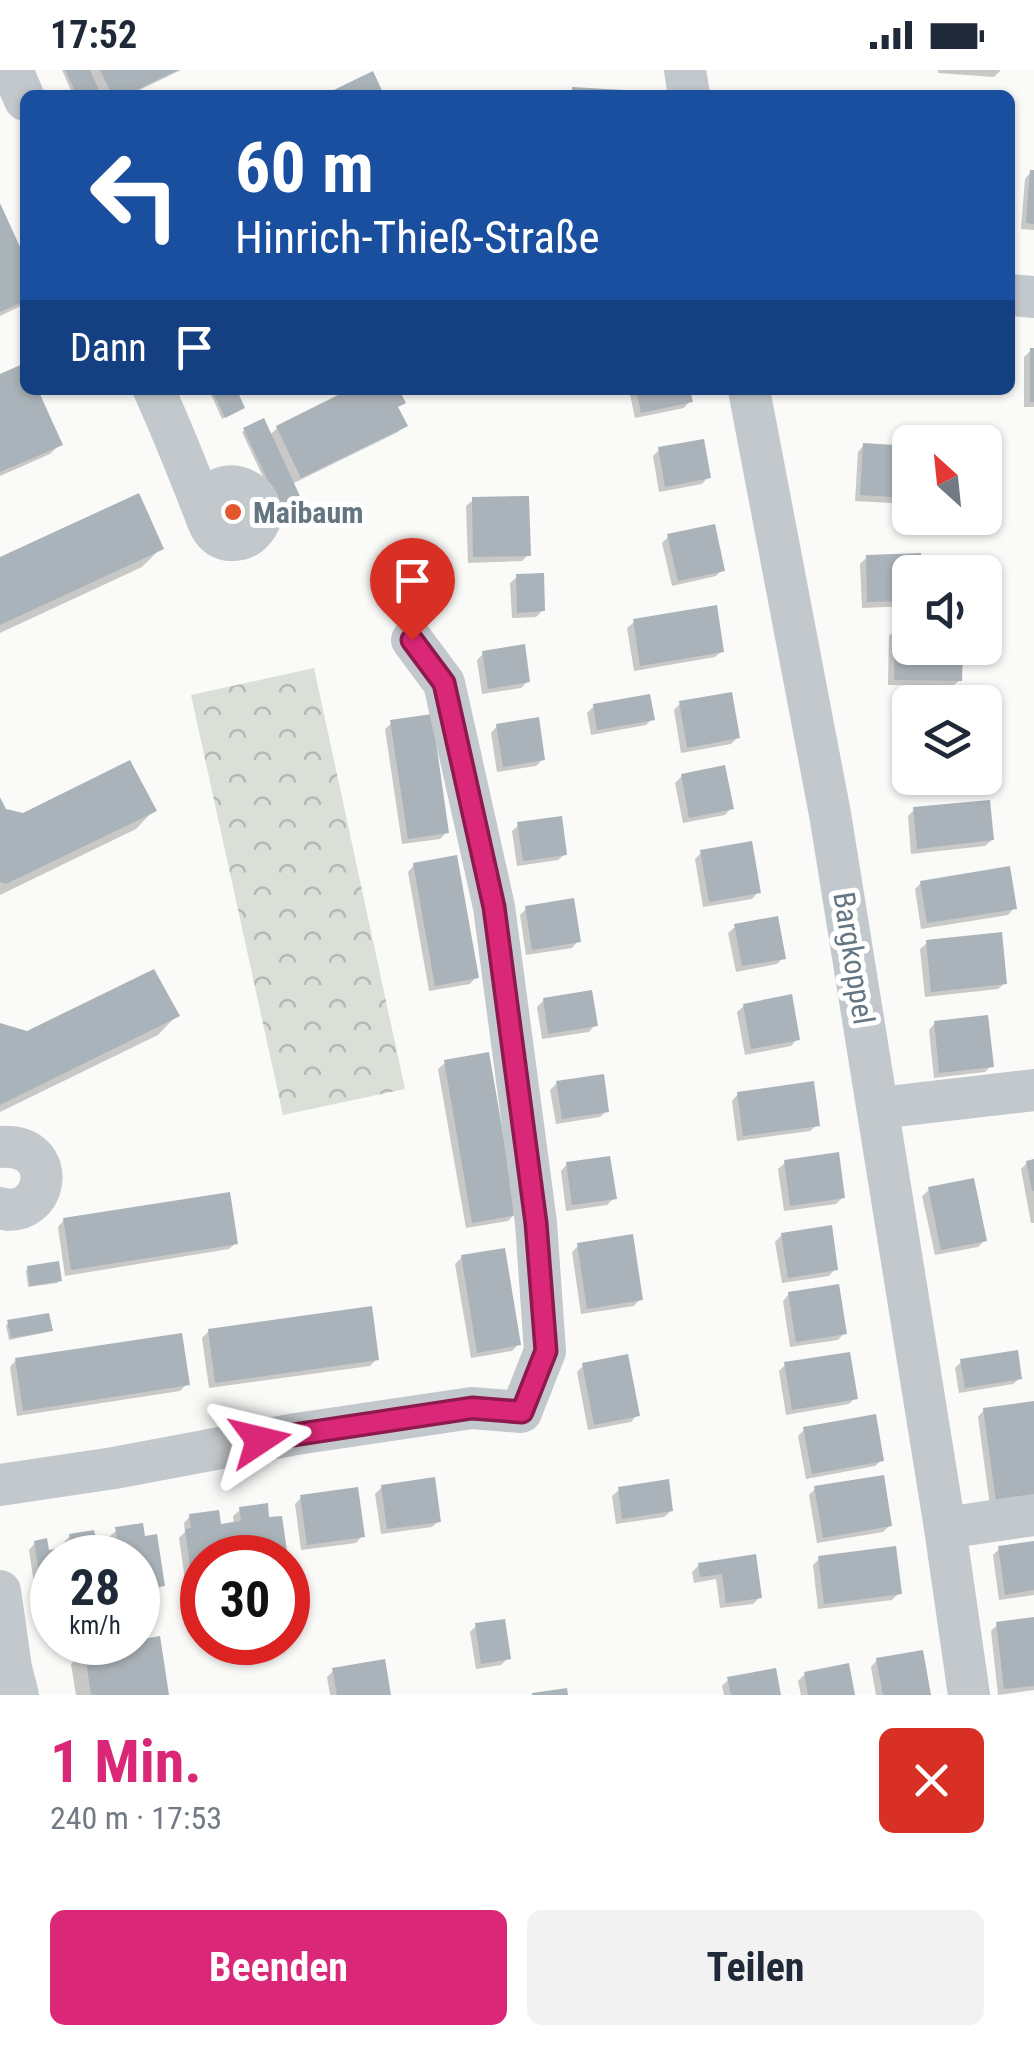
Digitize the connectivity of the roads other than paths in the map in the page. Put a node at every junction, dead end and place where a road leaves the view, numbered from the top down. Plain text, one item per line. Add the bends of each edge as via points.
1 (156, 395) edge
2 (749, 395) edge
3 (206, 516) dead end
4 (412, 640) dead end
5 (1034, 1090) edge
6 (879, 1108) junction
7 (0, 1146) edge
8 (2, 1216) edge
9 (0, 1485) edge
10 (1034, 1515) edge
11 (945, 1528) junction
12 (0, 1591) edge
13 (18, 1695) edge
14 (969, 1695) edge

1 - 3 street
2 - 6 street, Bargkoppel
4 - 9 street via 444,683 494,907 546,1351 522,1412 472,1408
5 - 6 street
6 - 11 street, Bargkoppel
7 - 8 street via 33,1154 43,1177 28,1206
10 - 11 street
11 - 14 street, Bargkoppel
12 - 13 street

